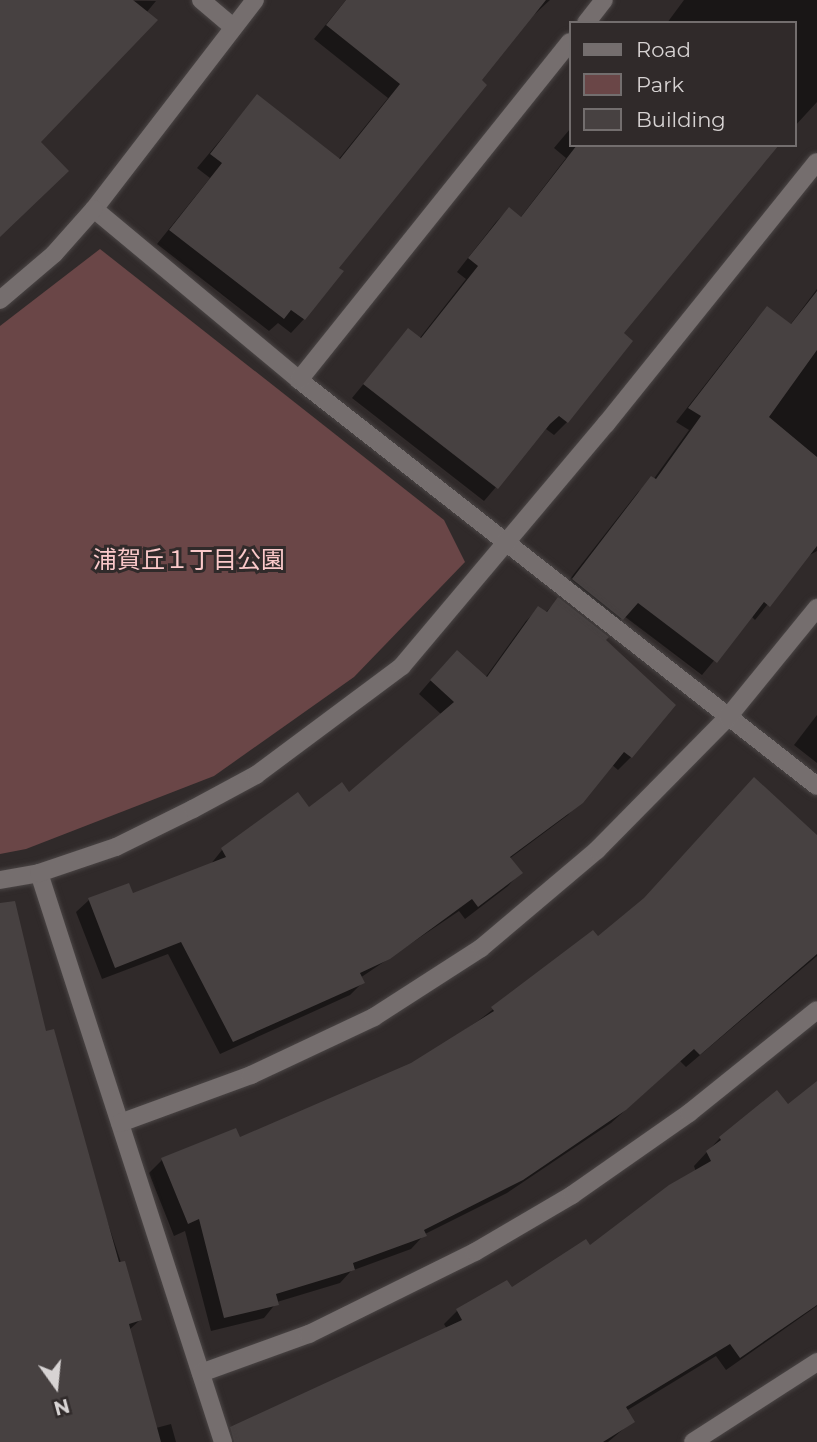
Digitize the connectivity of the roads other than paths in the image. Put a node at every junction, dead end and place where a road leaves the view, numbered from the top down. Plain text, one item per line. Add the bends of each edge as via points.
1 (201, 0) edge
2 (255, 0) edge
3 (604, 0) edge
4 (588, 21) edge
5 (233, 27) junction
6 (568, 44) edge
7 (817, 162) edge
8 (94, 209) junction
9 (0, 300) edge
10 (299, 380) junction
11 (507, 543) junction
12 (817, 608) edge
13 (728, 717) junction
14 (817, 786) edge
15 (39, 873) junction
16 (0, 880) edge
17 (817, 1010) edge
18 (120, 1123) junction
19 (817, 1362) edge
20 (201, 1373) junction
21 (223, 1442) edge
22 (693, 1442) edge

1 - 5 street
2 - 5 street
3 - 4 street
5 - 8 street
6 - 10 street
7 - 11 street
8 - 9 street via 54,254
8 - 10 street
10 - 11 street
11 - 13 street
11 - 15 street via 401,666 256,775 116,847
12 - 13 street
13 - 14 street
13 - 18 street via 597,850 481,948 374,1017 251,1075
15 - 16 street
15 - 18 street
17 - 20 street via 689,1113 572,1195 496,1240 309,1334
18 - 20 street
19 - 22 street
20 - 21 street

